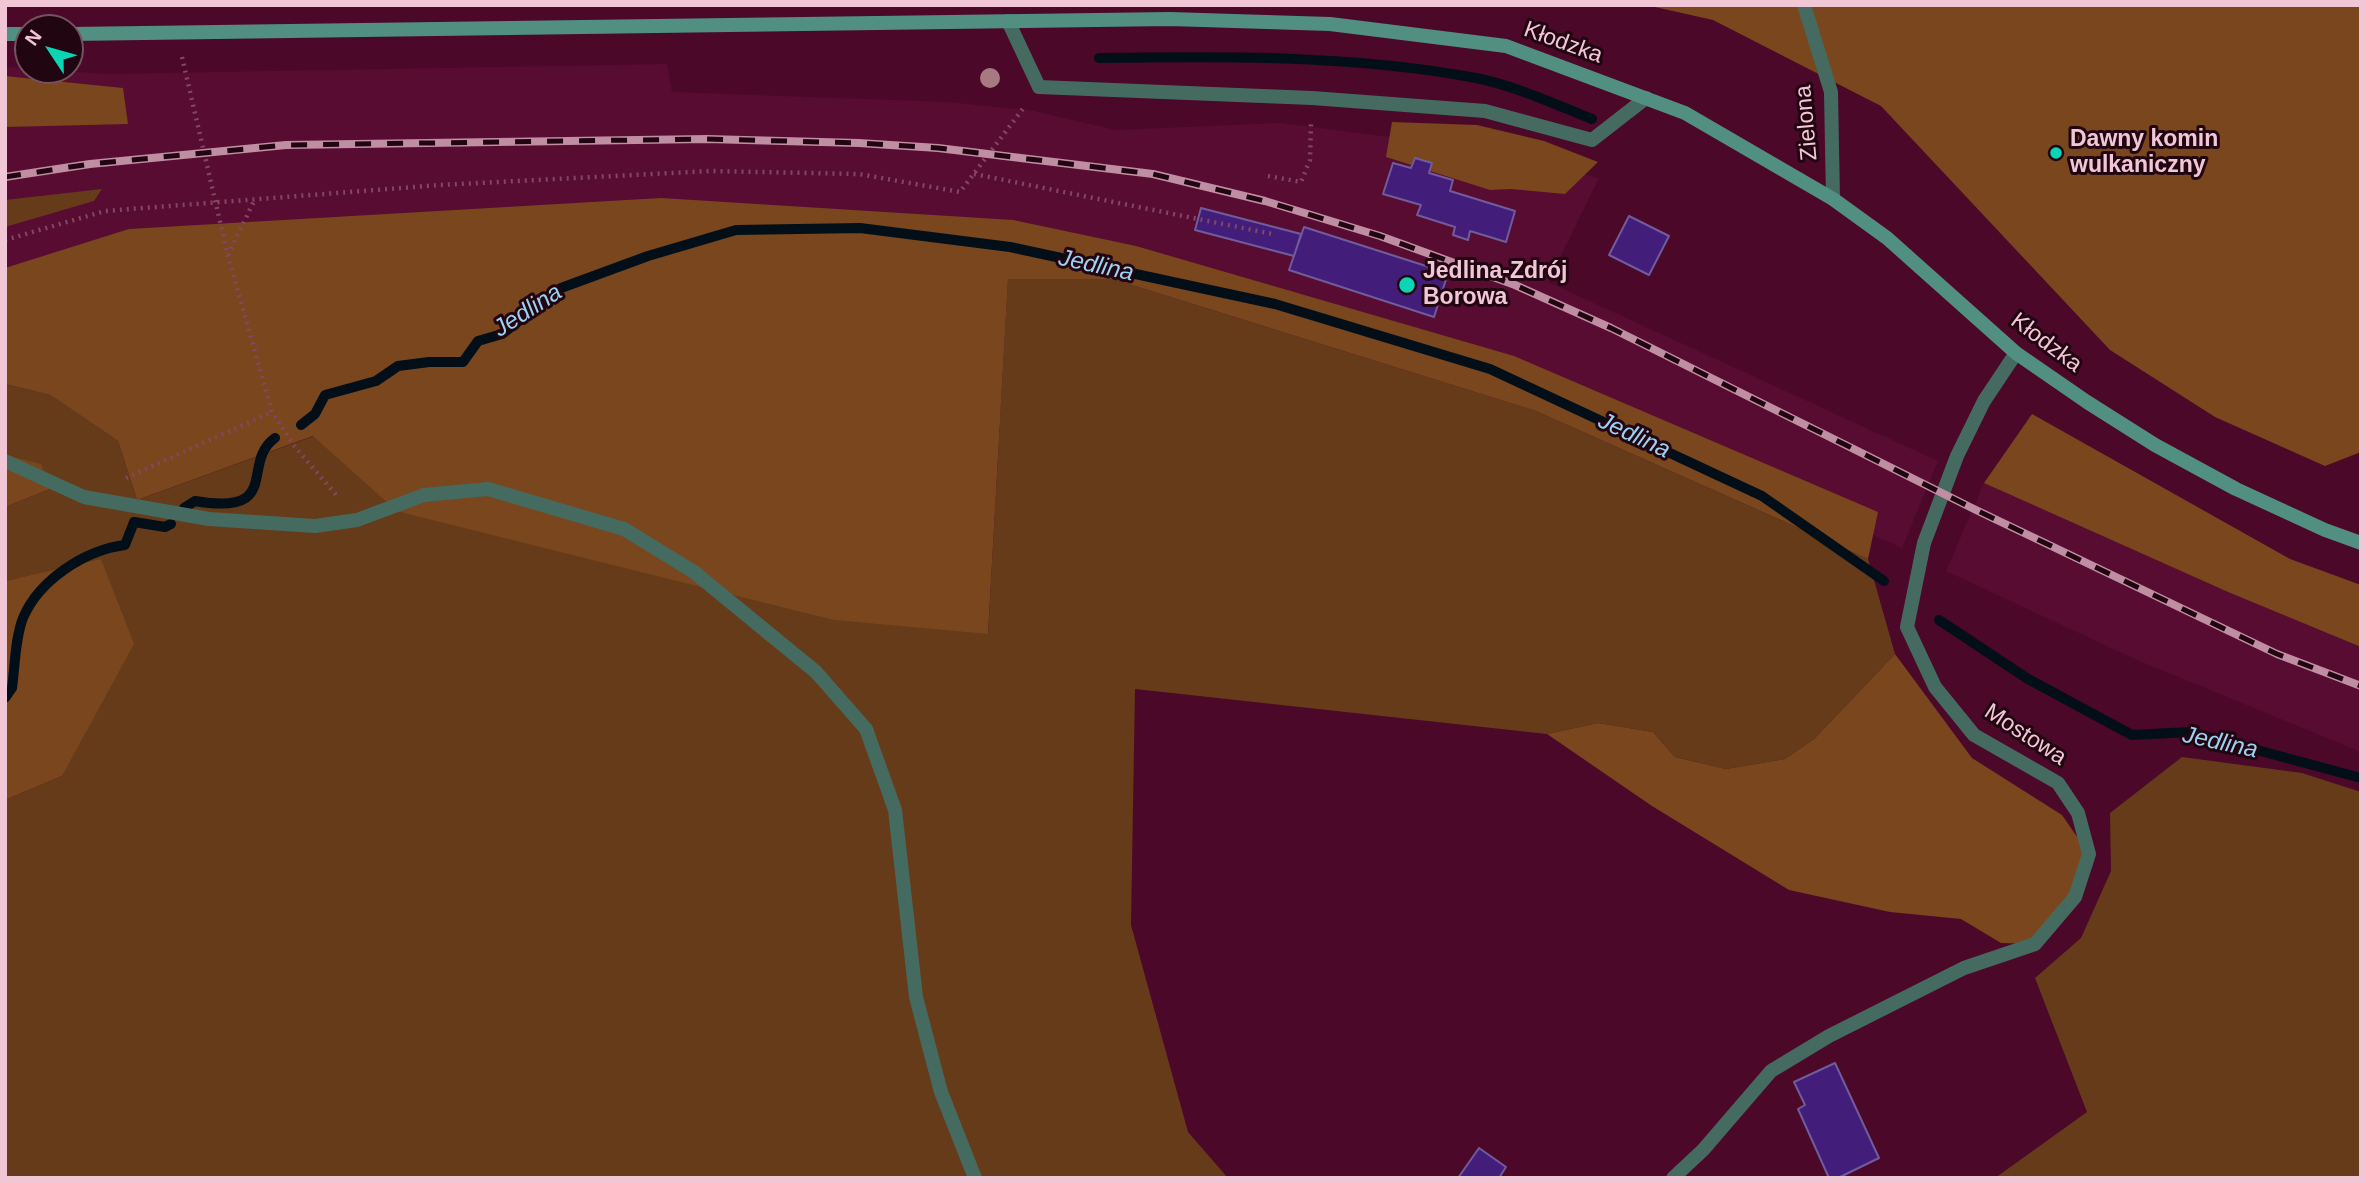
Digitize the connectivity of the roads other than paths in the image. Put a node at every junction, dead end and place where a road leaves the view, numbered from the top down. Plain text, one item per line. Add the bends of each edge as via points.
1 (1804, 5) edge
2 (1008, 21) junction
3 (84, 34) edge
4 (1646, 98) junction
5 (1833, 198) junction
6 (2016, 352) junction
7 (5, 461) edge
8 (2361, 542) edge
9 (975, 1178) edge
10 (1673, 1178) edge

1 - 5 street, Zielona via 1831,92
2 - 3 main road, Kłodzka
2 - 4 main road, Kłodzka via 1170,19 1330,24 1506,46
2 - 4 street via 1039,87 1485,111 1592,140
4 - 5 main road, Kłodzka via 1685,113
5 - 6 main road, Kłodzka via 1887,238
6 - 8 main road, Kłodzka via 2155,445 2236,489
6 - 10 street, Mostowa via 1984,401 1957,456 1924,543 1907,627 1936,687 1975,735 2059,783 2078,813 2089,854 2076,897 2035,944 1965,968 1829,1036 1771,1071
7 - 9 street via 84,497 209,519 315,526 357,520 424,495 488,489 624,529 694,572 816,672 866,729 895,810 916,997 941,1092

